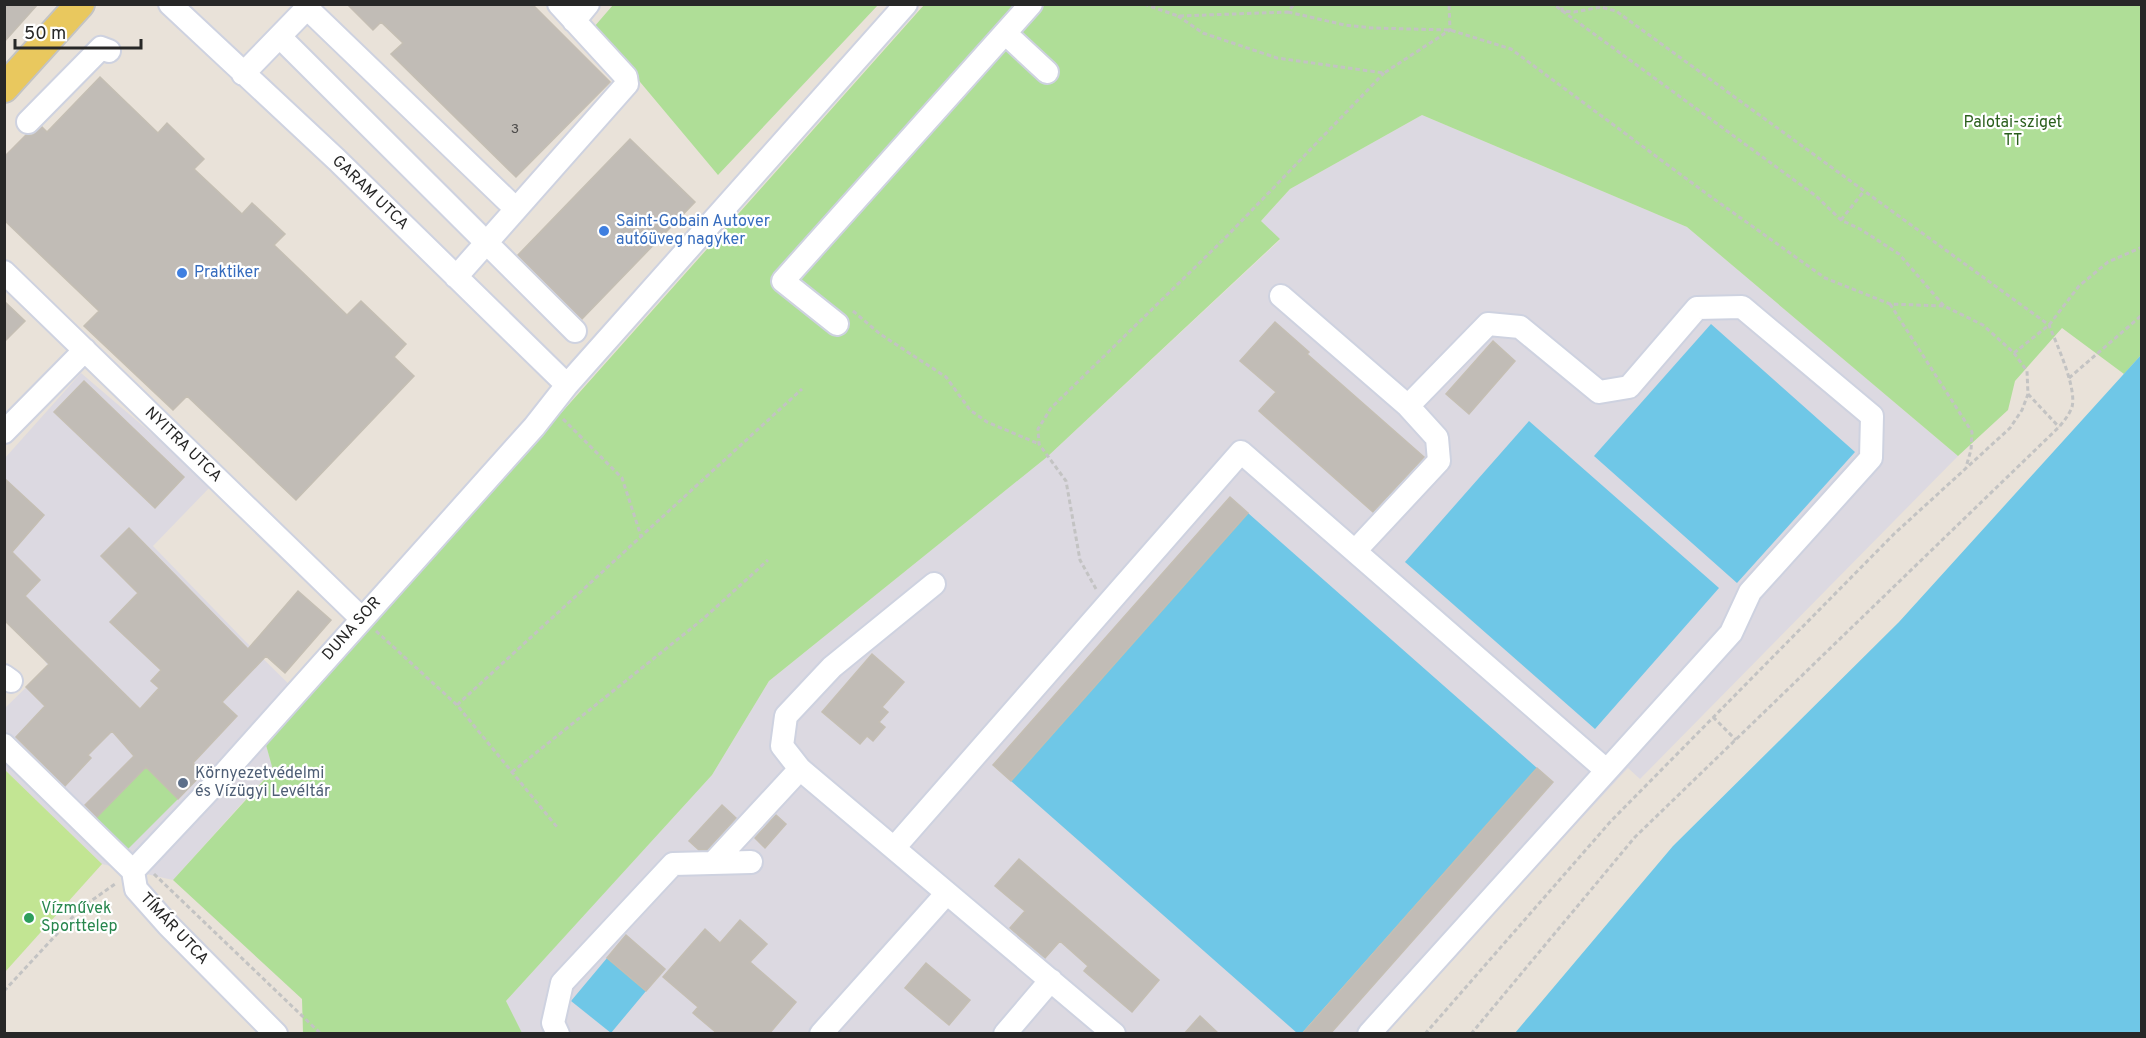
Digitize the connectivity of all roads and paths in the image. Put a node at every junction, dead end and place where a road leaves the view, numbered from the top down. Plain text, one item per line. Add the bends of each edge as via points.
1 (80, 4) edge
2 (170, 4) edge
3 (906, 4) edge
4 (1031, 4) edge
5 (1143, 4) edge
6 (1294, 4) edge
7 (1449, 4) edge
8 (1553, 4) edge
9 (1562, 4) edge
10 (309, 6) edge
11 (574, 10) edge
12 (1562, 11) junction
13 (1288, 12) junction
14 (1178, 16) junction
15 (1450, 30) junction
16 (1005, 33) junction
17 (280, 37) junction
18 (109, 51) dead end
19 (1047, 72) dead end
20 (1384, 73) junction
21 (243, 74) junction
22 (4, 88) edge
23 (28, 122) dead end
24 (1864, 191) junction
25 (516, 209) junction
26 (1841, 220) junction
27 (487, 243) junction
28 (2142, 246) edge
29 (4, 272) edge
30 (456, 277) junction
31 (1281, 296) dead end
32 (1890, 304) junction
33 (1944, 306) junction
34 (2142, 315) edge
35 (845, 318) joint
36 (2049, 326) junction
37 (575, 331) dead end
38 (85, 350) junction
39 (2014, 353) junction
40 (2069, 378) junction
41 (567, 385) junction
42 (802, 389) dead end
43 (2028, 394) junction
44 (1408, 406) junction
45 (551, 407) junction
46 (2059, 427) junction
47 (4, 432) edge
48 (1039, 444) junction
49 (1966, 469) junction
50 (641, 536) junction
51 (1355, 551) junction
52 (768, 560) dead end
53 (934, 584) dead end
54 (1106, 607) junction
55 (361, 618) junction
56 (458, 705) junction
57 (1713, 717) junction
58 (1736, 740) junction
59 (4, 745) edge
60 (800, 769) junction
61 (1606, 770) junction
62 (512, 772) junction
63 (557, 827) dead end
64 (894, 848) junction
65 (714, 862) junction
66 (751, 862) dead end
67 (138, 867) junction
68 (947, 893) junction
69 (1051, 980) junction
70 (4, 991) edge
71 (276, 1034) edge
72 (321, 1034) edge
73 (558, 1034) edge
74 (821, 1034) edge
75 (1005, 1034) edge
76 (1114, 1034) edge
77 (1369, 1034) edge
78 (1425, 1034) edge
79 (1470, 1034) edge

1 - 22 main road
2 - 21 street, GARAM UTCA
3 - 41 street, DUNA SOR
4 - 16 street
5 - 14 path
6 - 13 path
7 - 15 path
8 - 12 path
9 - 12 path
10 - 17 street
10 - 25 street
11 - 25 street via 626,77 627,84
12 - 24 path via 1601,7 1616,11
12 - 26 path via 1816,196
13 - 14 path
13 - 15 path via 1372,28
14 - 20 path via 1203,33 1277,58
15 - 20 path
15 - 32 path via 1511,49 1826,278
16 - 19 street
16 - 35 street via 783,281
17 - 21 street
17 - 27 street
18 - 23 street via 101,48
20 - 48 path via 1228,235 1050,408 1038,429
21 - 30 street, GARAM UTCA
24 - 26 path
24 - 36 path
25 - 27 street
26 - 33 path via 1899,254
27 - 30 street
27 - 37 street
28 - 36 path via 2108,262 2079,286
29 - 38 street, NYITRA UTCA
30 - 41 street, GARAM UTCA
31 - 44 street
32 - 33 path
32 - 49 path via 1972,432
33 - 39 path via 1983,325
34 - 40 path
35 - 48 path via 880,334 946,377 970,410 987,422
36 - 39 path
36 - 40 path
38 - 47 street
38 - 55 street, NYITRA UTCA
39 - 43 path via 2027,371
40 - 46 path via 2073,405
41 - 45 street, DUNA SOR
42 - 50 path
43 - 46 path
43 - 49 path via 2010,428
44 - 51 street via 1437,438 1439,461
44 - 61 street via 1488,324 1520,327 1599,392 1629,387 1697,308 1742,307 1872,416 1871,458 1750,592 1731,633
45 - 50 path via 622,478
45 - 55 street, DUNA SOR
46 - 58 path
48 - 54 path via 1066,481 1080,560
49 - 57 path via 1886,543
50 - 56 path
51 - 54 street via 1241,452
51 - 61 street
52 - 62 path via 703,620
53 - 60 street via 832,667 786,716 782,746
54 - 64 street
55 - 56 path
55 - 67 street, DUNA SOR
56 - 62 path
57 - 58 path
57 - 78 path via 1611,821
58 - 79 path via 1635,837
59 - 67 street, TÍMÁR UTCA
60 - 64 street
60 - 65 street
61 - 77 street
62 - 63 path
64 - 68 street
65 - 66 street
65 - 73 street via 673,864 562,983 553,1023
67 - 70 path via 81,908
67 - 71 street, TÍMÁR UTCA via 136,889
67 - 72 path
68 - 69 street
68 - 74 street
69 - 75 street
69 - 76 street

